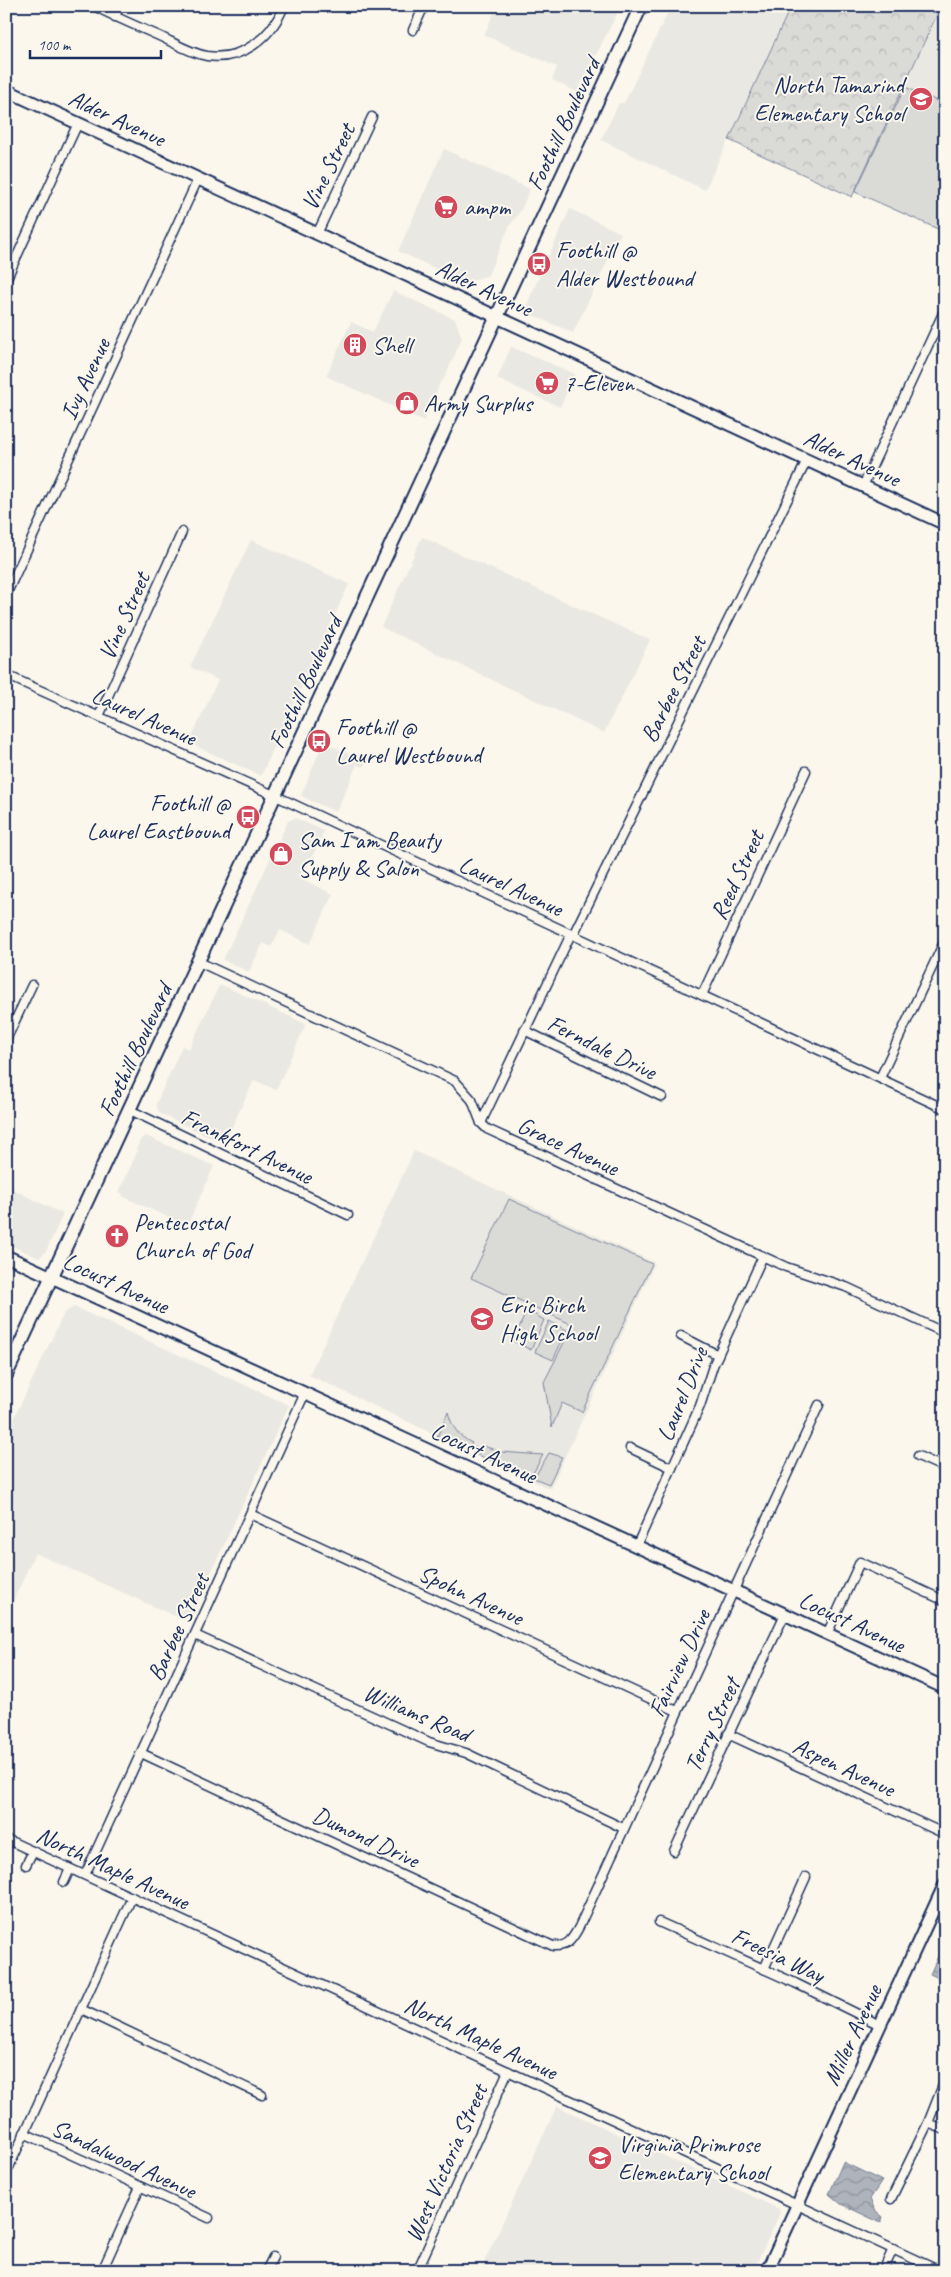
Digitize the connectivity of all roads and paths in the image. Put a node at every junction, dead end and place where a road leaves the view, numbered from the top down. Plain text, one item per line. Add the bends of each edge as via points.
1 (94, 6) edge
2 (119, 6) edge
3 (284, 6) edge
4 (424, 6) edge
5 (640, 6) edge
6 (115, 17) junction
7 (413, 30) dead end
8 (6, 90) edge
9 (372, 117) dead end
10 (78, 124) junction
11 (198, 179) junction
12 (317, 234) junction
13 (6, 280) edge
14 (945, 309) edge
15 (497, 317) junction
16 (807, 460) junction
17 (863, 486) junction
18 (945, 524) edge
19 (182, 532) dead end
20 (6, 595) edge
21 (6, 675) edge
22 (99, 716) junction
23 (806, 771) dead end
24 (276, 796) junction
25 (572, 935) junction
26 (945, 940) edge
27 (199, 962) junction
28 (32, 985) dead end
29 (702, 995) junction
30 (524, 1030) junction
31 (6, 1040) edge
32 (880, 1078) junction
33 (662, 1097) dead end
34 (945, 1108) edge
35 (130, 1110) junction
36 (481, 1123) junction
37 (348, 1215) dead end
38 (6, 1256) edge
39 (763, 1256) junction
40 (52, 1277) junction
41 (945, 1332) edge
42 (681, 1336) dead end
43 (718, 1355) junction
44 (6, 1375) edge
45 (305, 1393) junction
46 (818, 1405) dead end
47 (630, 1448) dead end
48 (918, 1456) dead end
49 (672, 1468) junction
50 (945, 1468) edge
51 (250, 1514) junction
52 (636, 1547) junction
53 (732, 1591) junction
54 (945, 1602) edge
55 (785, 1614) junction
56 (827, 1634) junction
57 (195, 1635) junction
58 (945, 1688) edge
59 (677, 1711) junction
60 (728, 1734) junction
61 (140, 1753) junction
62 (623, 1828) junction
63 (945, 1834) edge
64 (6, 1839) edge
65 (33, 1851) junction
66 (674, 1851) dead end
67 (26, 1865) dead end
68 (70, 1869) junction
69 (85, 1875) junction
70 (806, 1877) dead end
71 (64, 1882) dead end
72 (945, 1884) edge
73 (132, 1897) junction
74 (659, 1922) dead end
75 (574, 1936) joint
76 (764, 1969) junction
77 (81, 2009) junction
78 (880, 2025) junction
79 (508, 2071) junction
80 (945, 2080) edge
81 (262, 2095) dead end
82 (928, 2123) junction
83 (945, 2130) edge
84 (24, 2133) junction
85 (6, 2174) edge
86 (140, 2187) junction
87 (891, 2199) dead end
88 (797, 2205) junction
89 (209, 2218) dead end
90 (893, 2249) junction
91 (272, 2257) dead end
92 (102, 2271) edge
93 (266, 2271) edge
94 (418, 2271) edge
95 (767, 2271) edge
96 (883, 2271) edge
97 (940, 2271) edge

1 - 6 street
2 - 6 street
3 - 6 street via 271,30 258,43 239,53 220,56 196,53
4 - 7 street
5 - 15 main road, Foothill Boulevard
8 - 10 street, Alder Avenue
9 - 12 street, Vine Street
10 - 11 street, Alder Avenue
10 - 13 street
11 - 12 street, Alder Avenue
11 - 20 street, Ivy Avenue
12 - 15 street, Alder Avenue
14 - 17 street
15 - 16 street, Alder Avenue
15 - 24 main road, Foothill Boulevard
16 - 17 street, Alder Avenue
16 - 25 street, Barbee Street
17 - 18 street, Alder Avenue
19 - 22 street, Vine Street
21 - 22 street, Laurel Avenue
22 - 24 street, Laurel Avenue
23 - 29 street, Reed Street
24 - 25 street, Laurel Avenue
24 - 27 main road, Foothill Boulevard
25 - 29 street, Laurel Avenue
25 - 30 street, Barbee Street
26 - 32 street
27 - 35 main road, Foothill Boulevard
27 - 36 street, Grace Avenue via 455,1081 472,1100
28 - 31 street
29 - 32 street, Laurel Avenue
30 - 33 street, Ferndale Drive
30 - 36 street, Barbee Street
32 - 34 street, Laurel Avenue
35 - 37 street, Frankfort Avenue
35 - 40 main road, Foothill Boulevard
36 - 39 street, Grace Avenue via 487,1129
38 - 40 street, Locust Avenue
39 - 41 street, Grace Avenue via 800,1273 846,1287
39 - 43 street, Laurel Drive
40 - 44 main road, Foothill Boulevard
40 - 45 street, Locust Avenue
42 - 43 street
43 - 49 street, Laurel Drive via 700,1406
45 - 51 street, Barbee Street
45 - 52 street, Locust Avenue
46 - 53 street, Fairview Drive
47 - 49 street
48 - 50 street
49 - 52 street, Laurel Drive
51 - 57 street, Barbee Street
51 - 59 street, Spohn Avenue
52 - 53 street, Locust Avenue
53 - 55 street, Locust Avenue
53 - 59 street, Fairview Drive
54 - 56 street via 860,1562
55 - 56 street, Locust Avenue
55 - 60 street, Terry Street
56 - 58 street, Locust Avenue
57 - 61 street, Barbee Street
57 - 62 street, Williams Road via 430,1742 466,1753
59 - 62 street, Fairview Drive
60 - 63 street, Aspen Avenue
60 - 66 street, Terry Street
61 - 69 street, Barbee Street
61 - 75 street, Dumond Drive via 553,1946 565,1946
62 - 75 street, Fairview Drive
64 - 65 street, North Maple Avenue
65 - 67 street
65 - 68 street, North Maple Avenue
68 - 69 street, North Maple Avenue
68 - 71 street
69 - 73 street, North Maple Avenue
70 - 76 street
72 - 78 street, Miller Avenue
73 - 77 street
73 - 79 street, North Maple Avenue
74 - 76 street, Freesia Way
76 - 78 street, Freesia Way
77 - 81 street
77 - 84 street
78 - 88 street, Miller Avenue
79 - 88 street, North Maple Avenue
79 - 94 street, West Victoria Street
80 - 82 street
82 - 83 street
82 - 87 street
84 - 85 street
84 - 86 street, Sandalwood Avenue
86 - 89 street, Sandalwood Avenue
86 - 92 street
88 - 90 street, North Maple Avenue
88 - 95 street, Miller Avenue
90 - 96 street
90 - 97 street, North Maple Avenue
91 - 93 street

